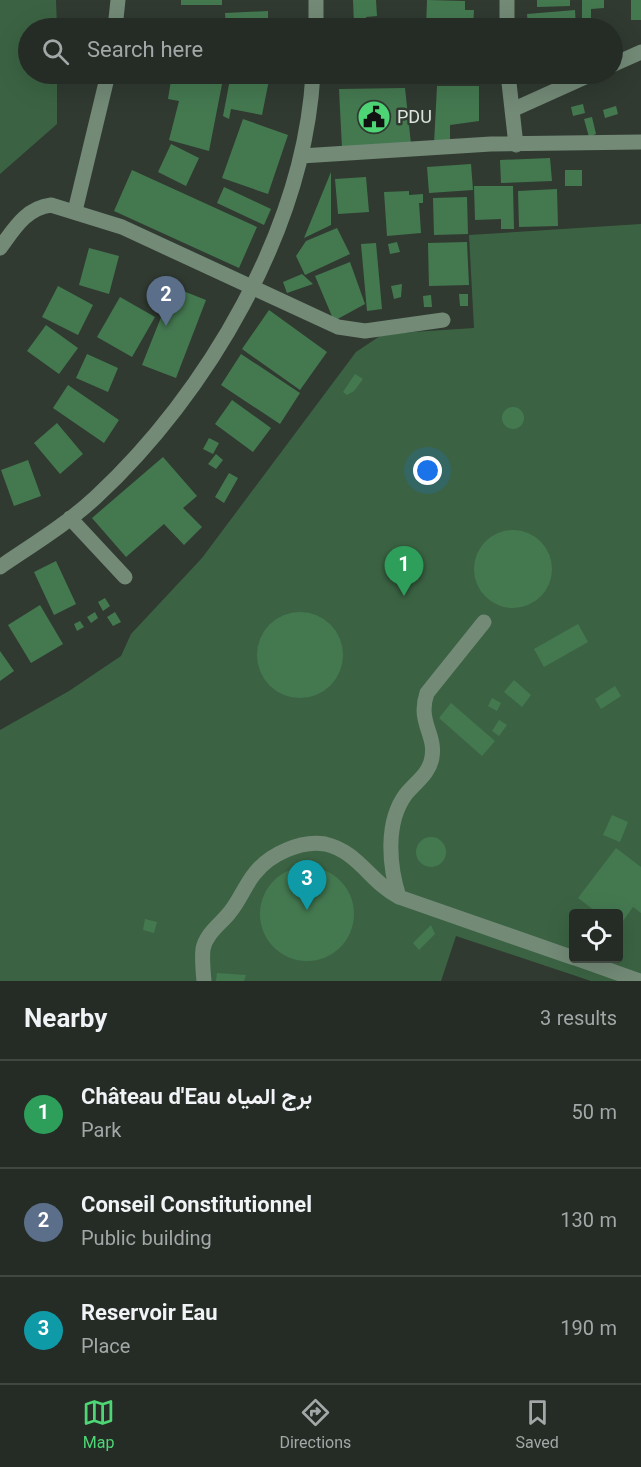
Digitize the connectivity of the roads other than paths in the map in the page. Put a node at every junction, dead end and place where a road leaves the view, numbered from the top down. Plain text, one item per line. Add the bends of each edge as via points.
1 (118, 0) edge
2 (316, 0) edge
3 (507, 0) edge
4 (116, 18) edge
5 (316, 18) edge
6 (507, 18) edge
7 (641, 52) edge
8 (623, 60) edge
9 (106, 84) edge
10 (312, 84) edge
11 (509, 84) edge
12 (570, 84) edge
13 (512, 110) junction
14 (641, 142) edge
15 (516, 145) junction
16 (302, 156) junction
17 (75, 211) junction
18 (0, 248) edge
19 (251, 287) junction
20 (443, 320) dead end
21 (70, 518) junction
22 (0, 567) edge
23 (125, 577) dead end
24 (484, 622) dead end
25 (399, 897) junction
26 (569, 956) edge
27 (588, 963) edge
28 (204, 981) edge
29 (640, 981) edge

1 - 4 street
2 - 5 street
3 - 6 street
7 - 8 street
9 - 17 street
10 - 16 street
11 - 13 street
12 - 13 street
13 - 15 street
14 - 15 street
15 - 16 street
16 - 19 street via 287,208
17 - 18 street via 51,205 35,210 18,224
17 - 19 street via 122,227
19 - 20 street via 338,327 387,328
19 - 21 street via 201,377 158,432 95,498
21 - 22 street
21 - 23 street
24 - 25 street via 427,693 423,715 433,754 430,765 398,809 394,825 391,858
25 - 26 street
25 - 28 street via 386,891 352,856 337,848 306,845 281,852 255,872 203,947
27 - 29 street

